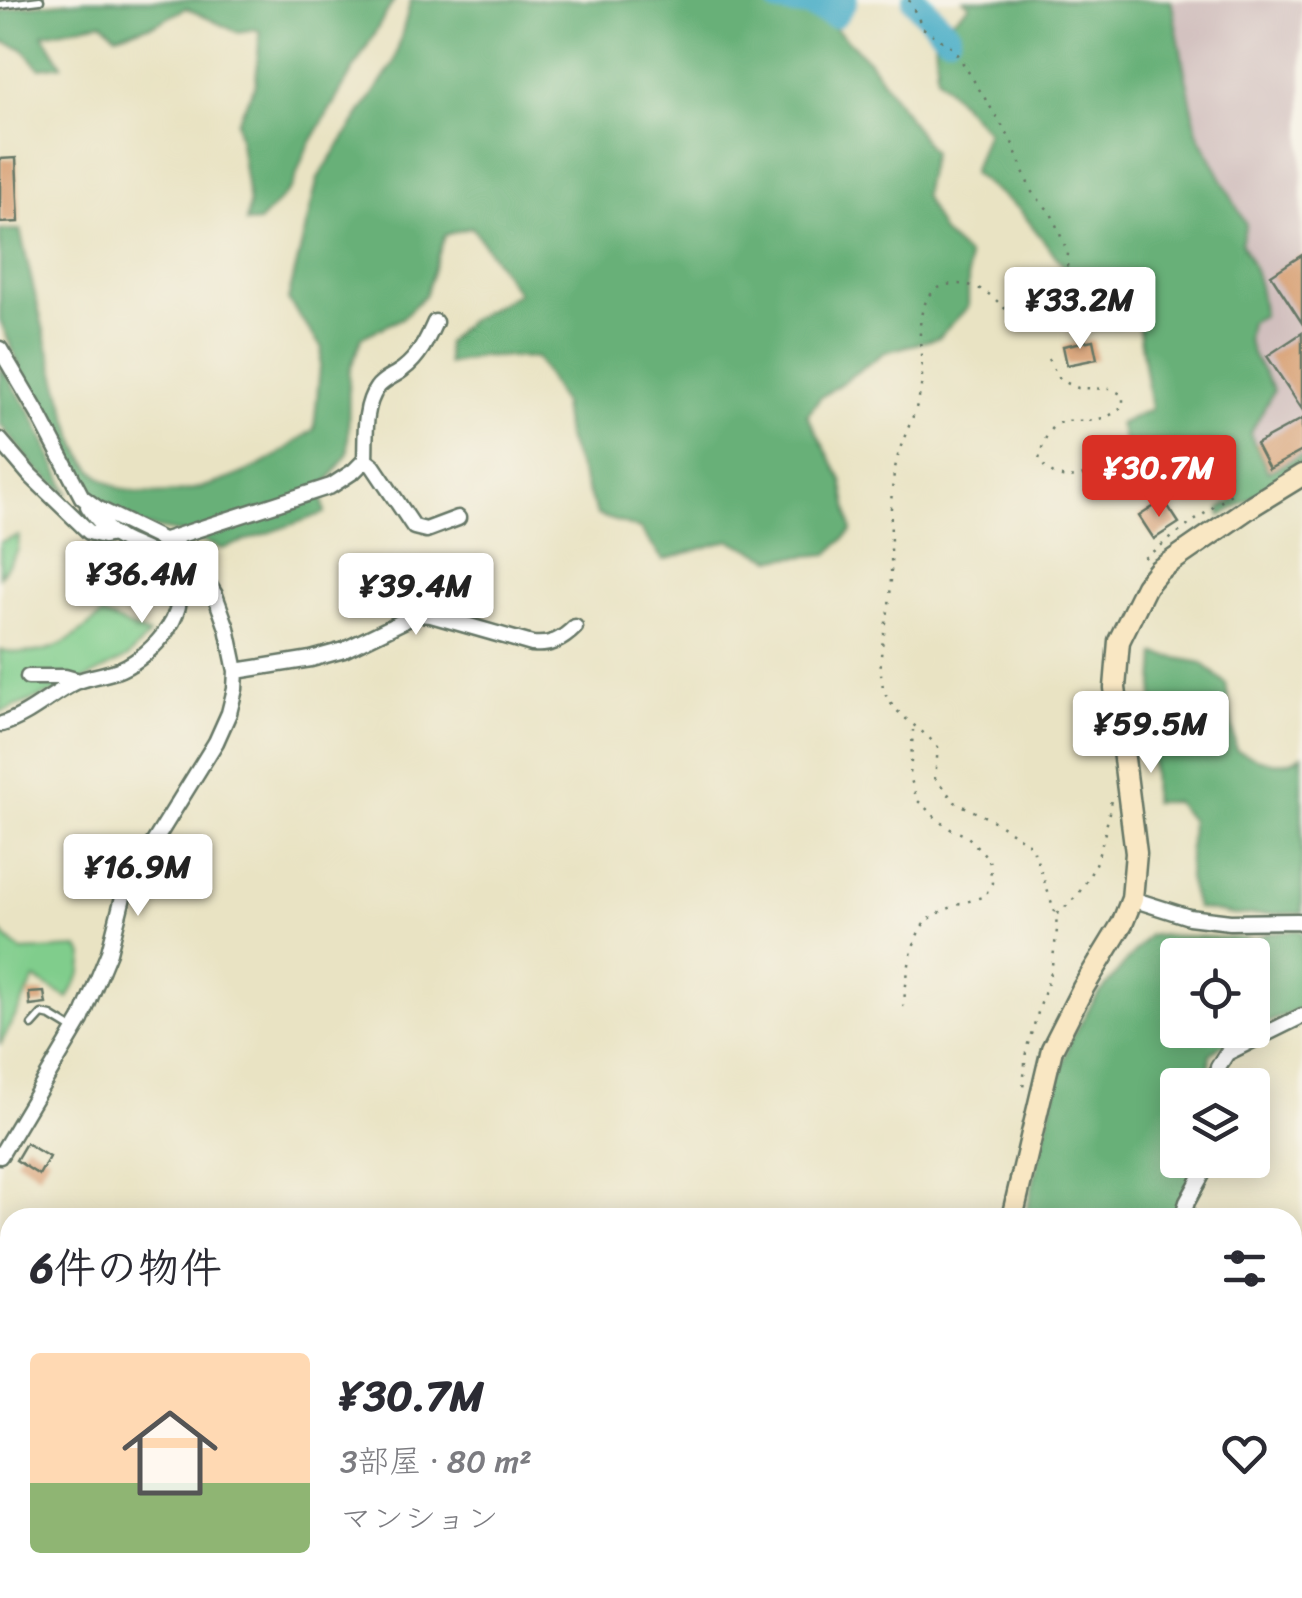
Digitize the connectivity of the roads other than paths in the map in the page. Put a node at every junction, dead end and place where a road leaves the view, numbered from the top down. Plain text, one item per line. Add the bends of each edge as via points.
1 (40, 0) edge
2 (0, 4) edge
3 (435, 322) dead end
4 (0, 350) edge
5 (0, 440) edge
6 (365, 460) junction
7 (1302, 476) edge
8 (82, 498) junction
9 (458, 518) dead end
10 (114, 534) junction
11 (165, 540) junction
12 (575, 627) dead end
13 (236, 671) junction
14 (28, 677) dead end
15 (79, 681) junction
16 (2, 724) edge
17 (1132, 899) junction
18 (1302, 923) edge
19 (1302, 1016) edge
20 (32, 1024) dead end
21 (75, 1030) junction
22 (1218, 1068) edge
23 (0, 1156) edge
24 (1201, 1178) edge
25 (1014, 1208) edge
26 (1186, 1208) edge

1 - 2 lane
3 - 6 street via 414,359 374,392
4 - 8 street
5 - 10 street via 89,532
6 - 9 street via 414,528
6 - 11 street via 331,486
7 - 17 street via 1160,570 1118,641 1115,688 1135,838
8 - 10 street
8 - 11 street
10 - 15 street via 169,566 179,587 177,608 150,650 119,670
11 - 13 street via 206,578
12 - 13 street via 544,645 418,614 344,650
13 - 21 street via 216,742 125,889 109,952
14 - 15 street
15 - 16 street
17 - 18 street via 1189,917
17 - 25 street via 1052,1049
19 - 22 street via 1226,1053
20 - 21 lane via 42,1014
21 - 23 street
24 - 26 street

